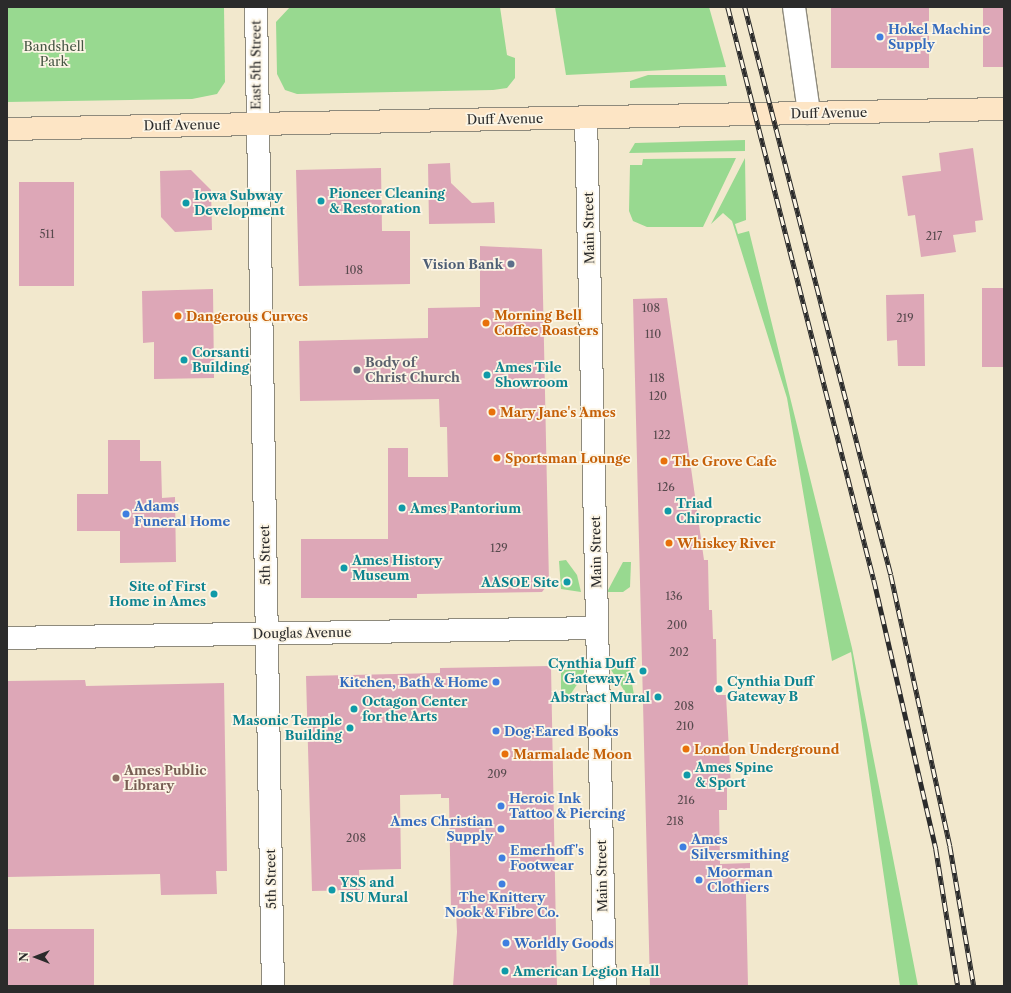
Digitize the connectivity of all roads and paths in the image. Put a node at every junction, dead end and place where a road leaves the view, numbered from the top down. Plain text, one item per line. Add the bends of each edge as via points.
1 (256, 7) edge
2 (794, 7) edge
3 (1004, 109) edge
4 (809, 113) junction
5 (586, 117) junction
6 (256, 124) junction
7 (7, 129) edge
8 (597, 628) junction
9 (266, 634) junction
10 (7, 638) edge
11 (273, 986) edge
12 (605, 986) edge

1 - 6 street, East 5th Street
2 - 4 street
3 - 4 main road, Duff Avenue
4 - 5 main road, Duff Avenue
5 - 6 main road, Duff Avenue
5 - 8 street, Main Street
6 - 7 main road, Duff Avenue
6 - 9 street, 5th Street
8 - 9 street, Douglas Avenue
8 - 12 street, Main Street
9 - 10 street, Douglas Avenue
9 - 11 street, 5th Street

